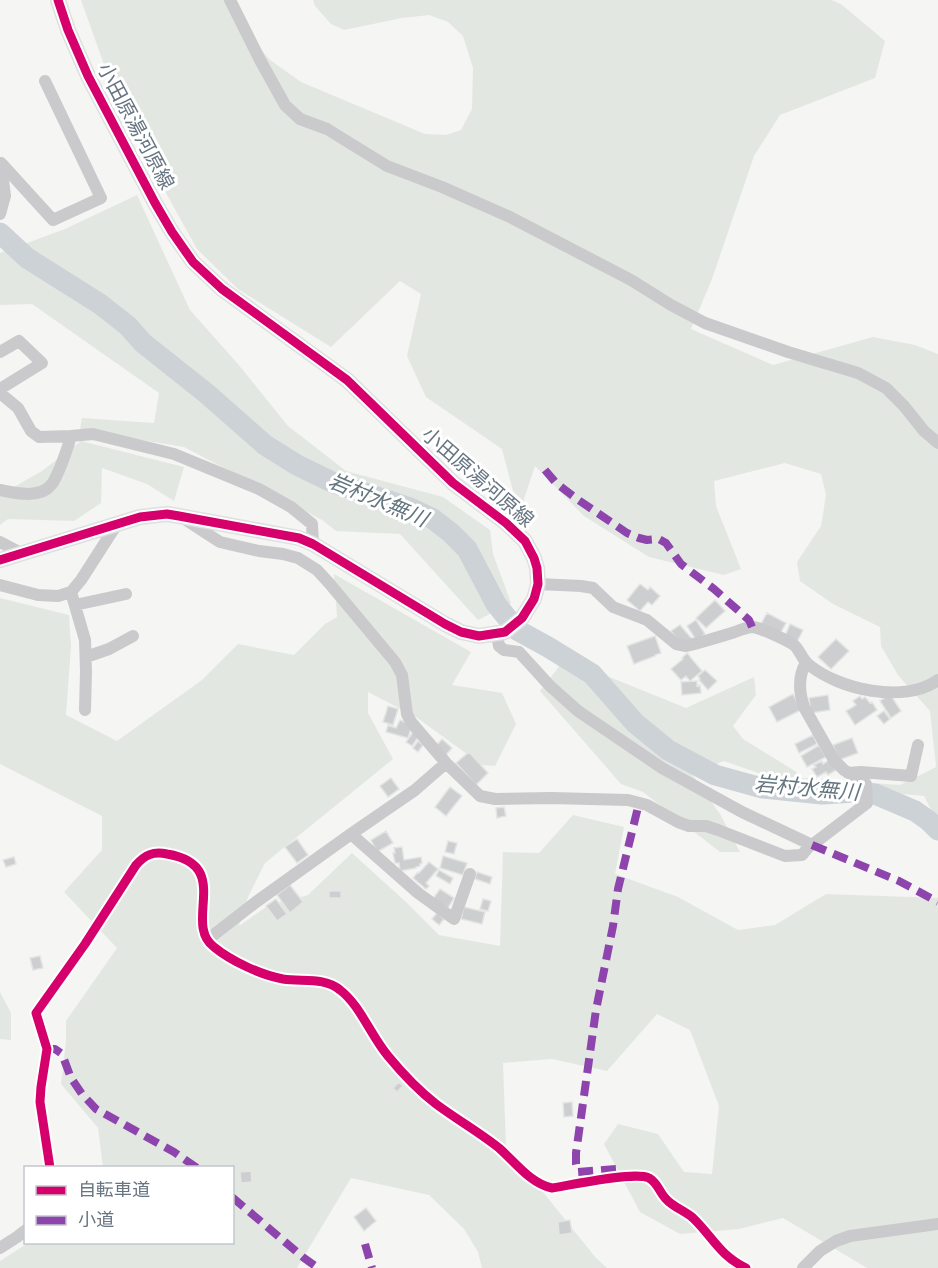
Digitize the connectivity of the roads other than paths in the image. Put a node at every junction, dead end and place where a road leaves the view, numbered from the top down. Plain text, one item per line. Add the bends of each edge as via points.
1 (58, 0) edge
2 (230, 0) edge
3 (45, 81) dead end
4 (1, 161) edge
5 (0, 214) edge
6 (0, 352) edge
7 (0, 391) edge
8 (71, 436) junction
9 (938, 442) edge
10 (0, 490) edge
11 (178, 516) junction
12 (117, 524) junction
13 (0, 542) edge
14 (313, 543) junction
15 (21, 553) junction
16 (0, 560) edge
17 (538, 584) junction
18 (0, 585) edge
19 (71, 592) junction
20 (126, 594) dead end
21 (75, 605) junction
22 (501, 633) junction
23 (133, 636) dead end
24 (86, 657) junction
25 (806, 663) junction
26 (933, 683) edge
27 (85, 710) dead end
28 (918, 745) dead end
29 (446, 763) junction
30 (848, 773) junction
31 (351, 834) junction
32 (811, 844) junction
33 (470, 874) dead end
34 (207, 940) junction
35 (50, 1166) edge
36 (938, 1224) edge
37 (24, 1232) edge
38 (0, 1248) edge
39 (746, 1268) edge
40 (803, 1268) edge

1 - 17 main road, 小田原湯河原線 via 88,76 155,203 193,262 222,289 346,380 453,483 506,523 525,541 534,558
2 - 9 street via 285,105 300,120 327,129 387,166 510,217 705,323 858,373 886,388
3 - 4 street via 101,198 53,220
4 - 5 street via 5,196
6 - 7 street via 19,341 42,363
7 - 8 street via 39,437
8 - 10 street via 50,487 29,494
8 - 14 street via 93,434 174,454 259,489 312,524
11 - 12 main road via 140,517
11 - 14 main road
11 - 29 street via 220,542 298,558 317,570 395,662 402,675 411,722
12 - 15 main road
12 - 19 street
13 - 15 street
14 - 22 main road via 461,632 479,636
15 - 16 main road
17 - 22 main road via 522,618
17 - 25 street via 593,588 613,607 647,620 676,644 686,646 752,627 796,646
18 - 19 street via 38,595
19 - 21 street
20 - 21 street
21 - 24 street
22 - 32 street via 499,646 519,652 550,686 610,734 704,792
23 - 24 street
24 - 27 street
25 - 26 street via 828,676 882,693 908,692
25 - 30 street via 800,678 804,707 834,760
28 - 30 street via 911,776
29 - 31 street via 415,790
29 - 32 street via 480,796 628,800 689,826 706,826 785,856 802,855
30 - 32 street via 866,784 867,803
31 - 33 street via 454,919
31 - 34 street
34 - 35 street via 203,929 202,875 184,858 165,853 142,858 36,1013 47,1049 40,1102
34 - 39 street via 225,954 268,975 325,982 339,989 399,1069 434,1103 498,1148 542,1186 552,1188 620,1177 648,1178 666,1199 692,1217 726,1256
36 - 40 street via 836,1240
37 - 38 street

